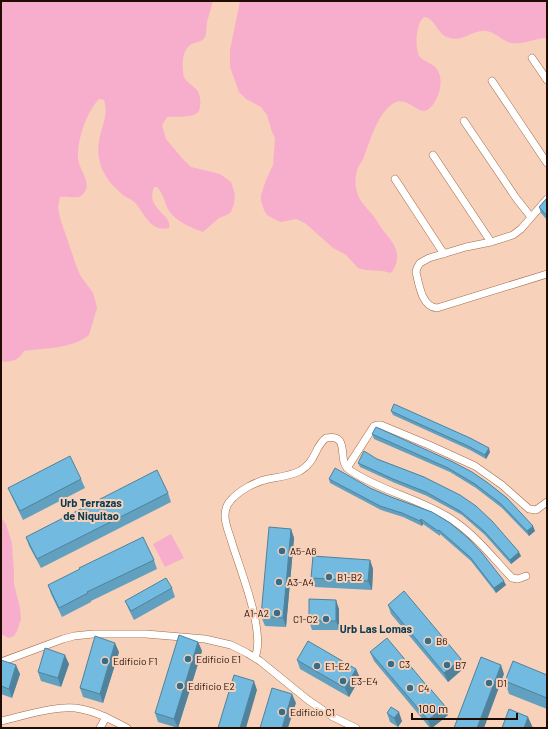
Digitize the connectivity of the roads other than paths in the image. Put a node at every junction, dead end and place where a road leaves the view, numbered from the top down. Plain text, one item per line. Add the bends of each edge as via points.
1 (532, 58) dead end
2 (547, 80) edge
3 (492, 81) dead end
4 (464, 121) dead end
5 (433, 155) dead end
6 (547, 163) edge
7 (395, 179) dead end
8 (547, 199) edge
9 (531, 217) junction
10 (491, 242) junction
11 (444, 254) junction
12 (547, 274) edge
13 (347, 468) junction
14 (547, 502) edge
15 (526, 576) dead end
16 (254, 657) junction
17 (1, 662) edge
18 (106, 717) junction
19 (1, 721) edge
20 (100, 728) edge
21 (127, 728) edge
22 (356, 728) edge

1 - 2 street
3 - 6 street
4 - 9 street
5 - 10 street
7 - 11 street
8 - 9 street
9 - 10 street via 517,232
10 - 11 street
11 - 12 street via 424,260 416,269 425,301 435,308 446,307
13 - 14 street via 374,426 381,425 474,466 502,485 529,509 536,510
13 - 15 street via 374,484 448,517 481,543 512,578
13 - 16 street via 341,443 334,438 326,438 312,460 300,471 251,485 233,498 227,506 225,520 258,634 258,647
16 - 17 street via 231,645 205,639 146,634 93,634 63,639
16 - 22 street via 308,700 333,717
18 - 19 street via 80,708 53,709
18 - 20 street
18 - 21 street

